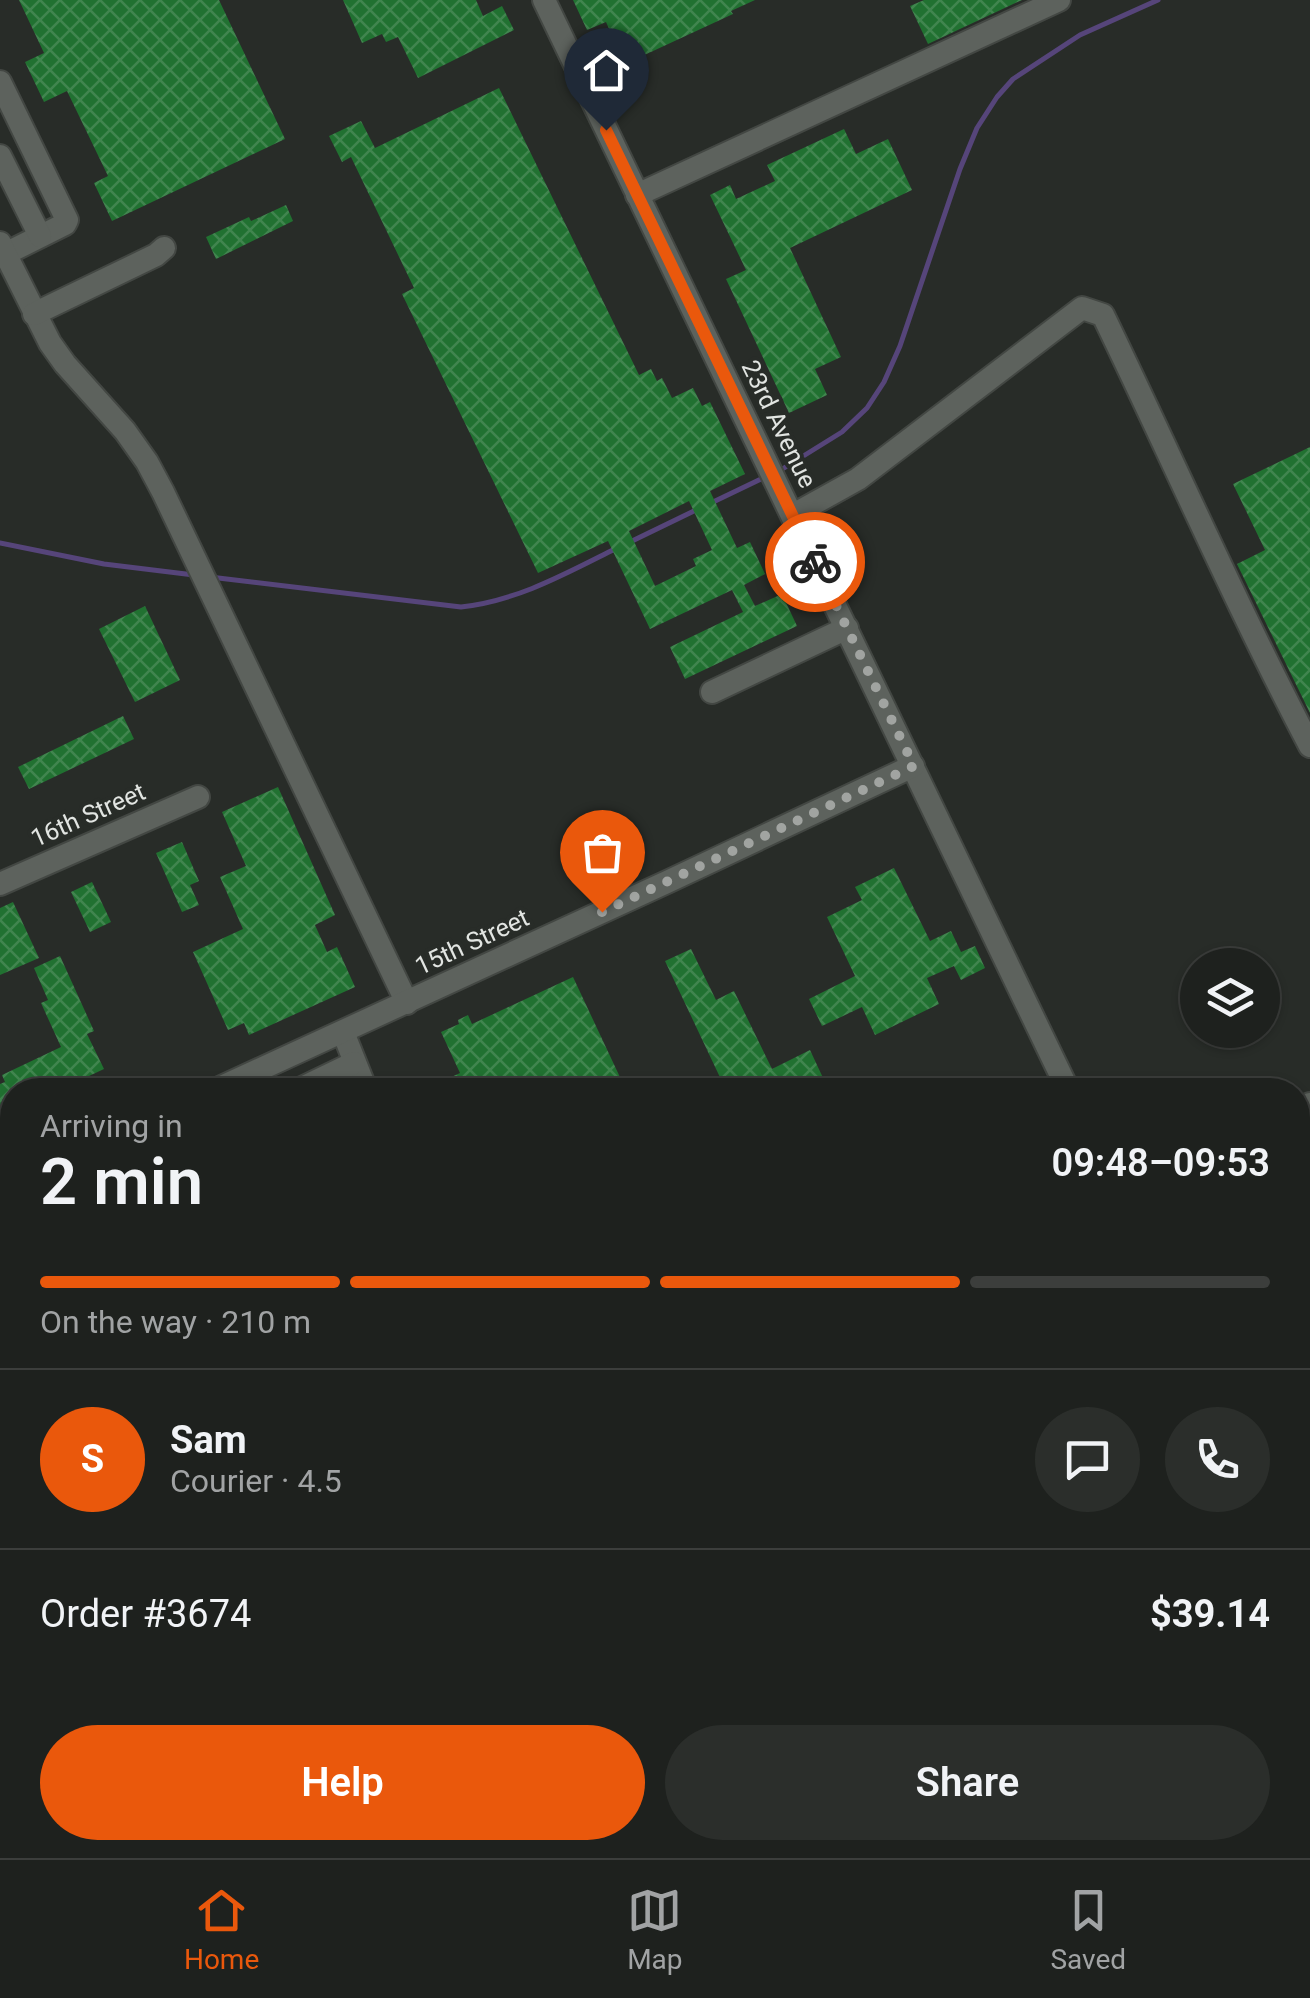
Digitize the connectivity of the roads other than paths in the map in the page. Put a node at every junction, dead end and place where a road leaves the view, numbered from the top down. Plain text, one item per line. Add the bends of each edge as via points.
1 (544, 0) edge
2 (1059, 0) edge
3 (0, 82) edge
4 (0, 156) edge
5 (637, 195) junction
6 (40, 236) junction
7 (164, 248) dead end
8 (2, 249) edge
9 (34, 314) junction
10 (793, 515) junction
11 (847, 628) junction
12 (712, 692) dead end
13 (1310, 746) edge
14 (914, 766) junction
15 (198, 797) dead end
16 (0, 884) edge
17 (406, 1003) junction
18 (344, 1032) junction
19 (289, 1056) junction
20 (354, 1063) junction
21 (241, 1078) edge
22 (296, 1078) edge
23 (322, 1078) edge
24 (361, 1078) edge
25 (1062, 1078) edge

1 - 5 street, 23rd Avenue
2 - 5 street
3 - 6 street via 68,220
4 - 6 street
5 - 10 street, 23rd Avenue
6 - 8 street
7 - 9 street
8 - 9 street
9 - 17 street via 65,364 147,462
10 - 11 street, 23rd Avenue
10 - 13 street via 858,478 1082,308 1103,315
11 - 12 street
11 - 14 street, 23rd Avenue
14 - 17 street, 15th Street
14 - 25 street, 23rd Avenue
15 - 16 street, 16th Street
17 - 18 street, 15th Street
18 - 19 street, 15th Street
18 - 20 street
19 - 21 street, 15th Street
19 - 22 street
20 - 23 street
20 - 24 street

